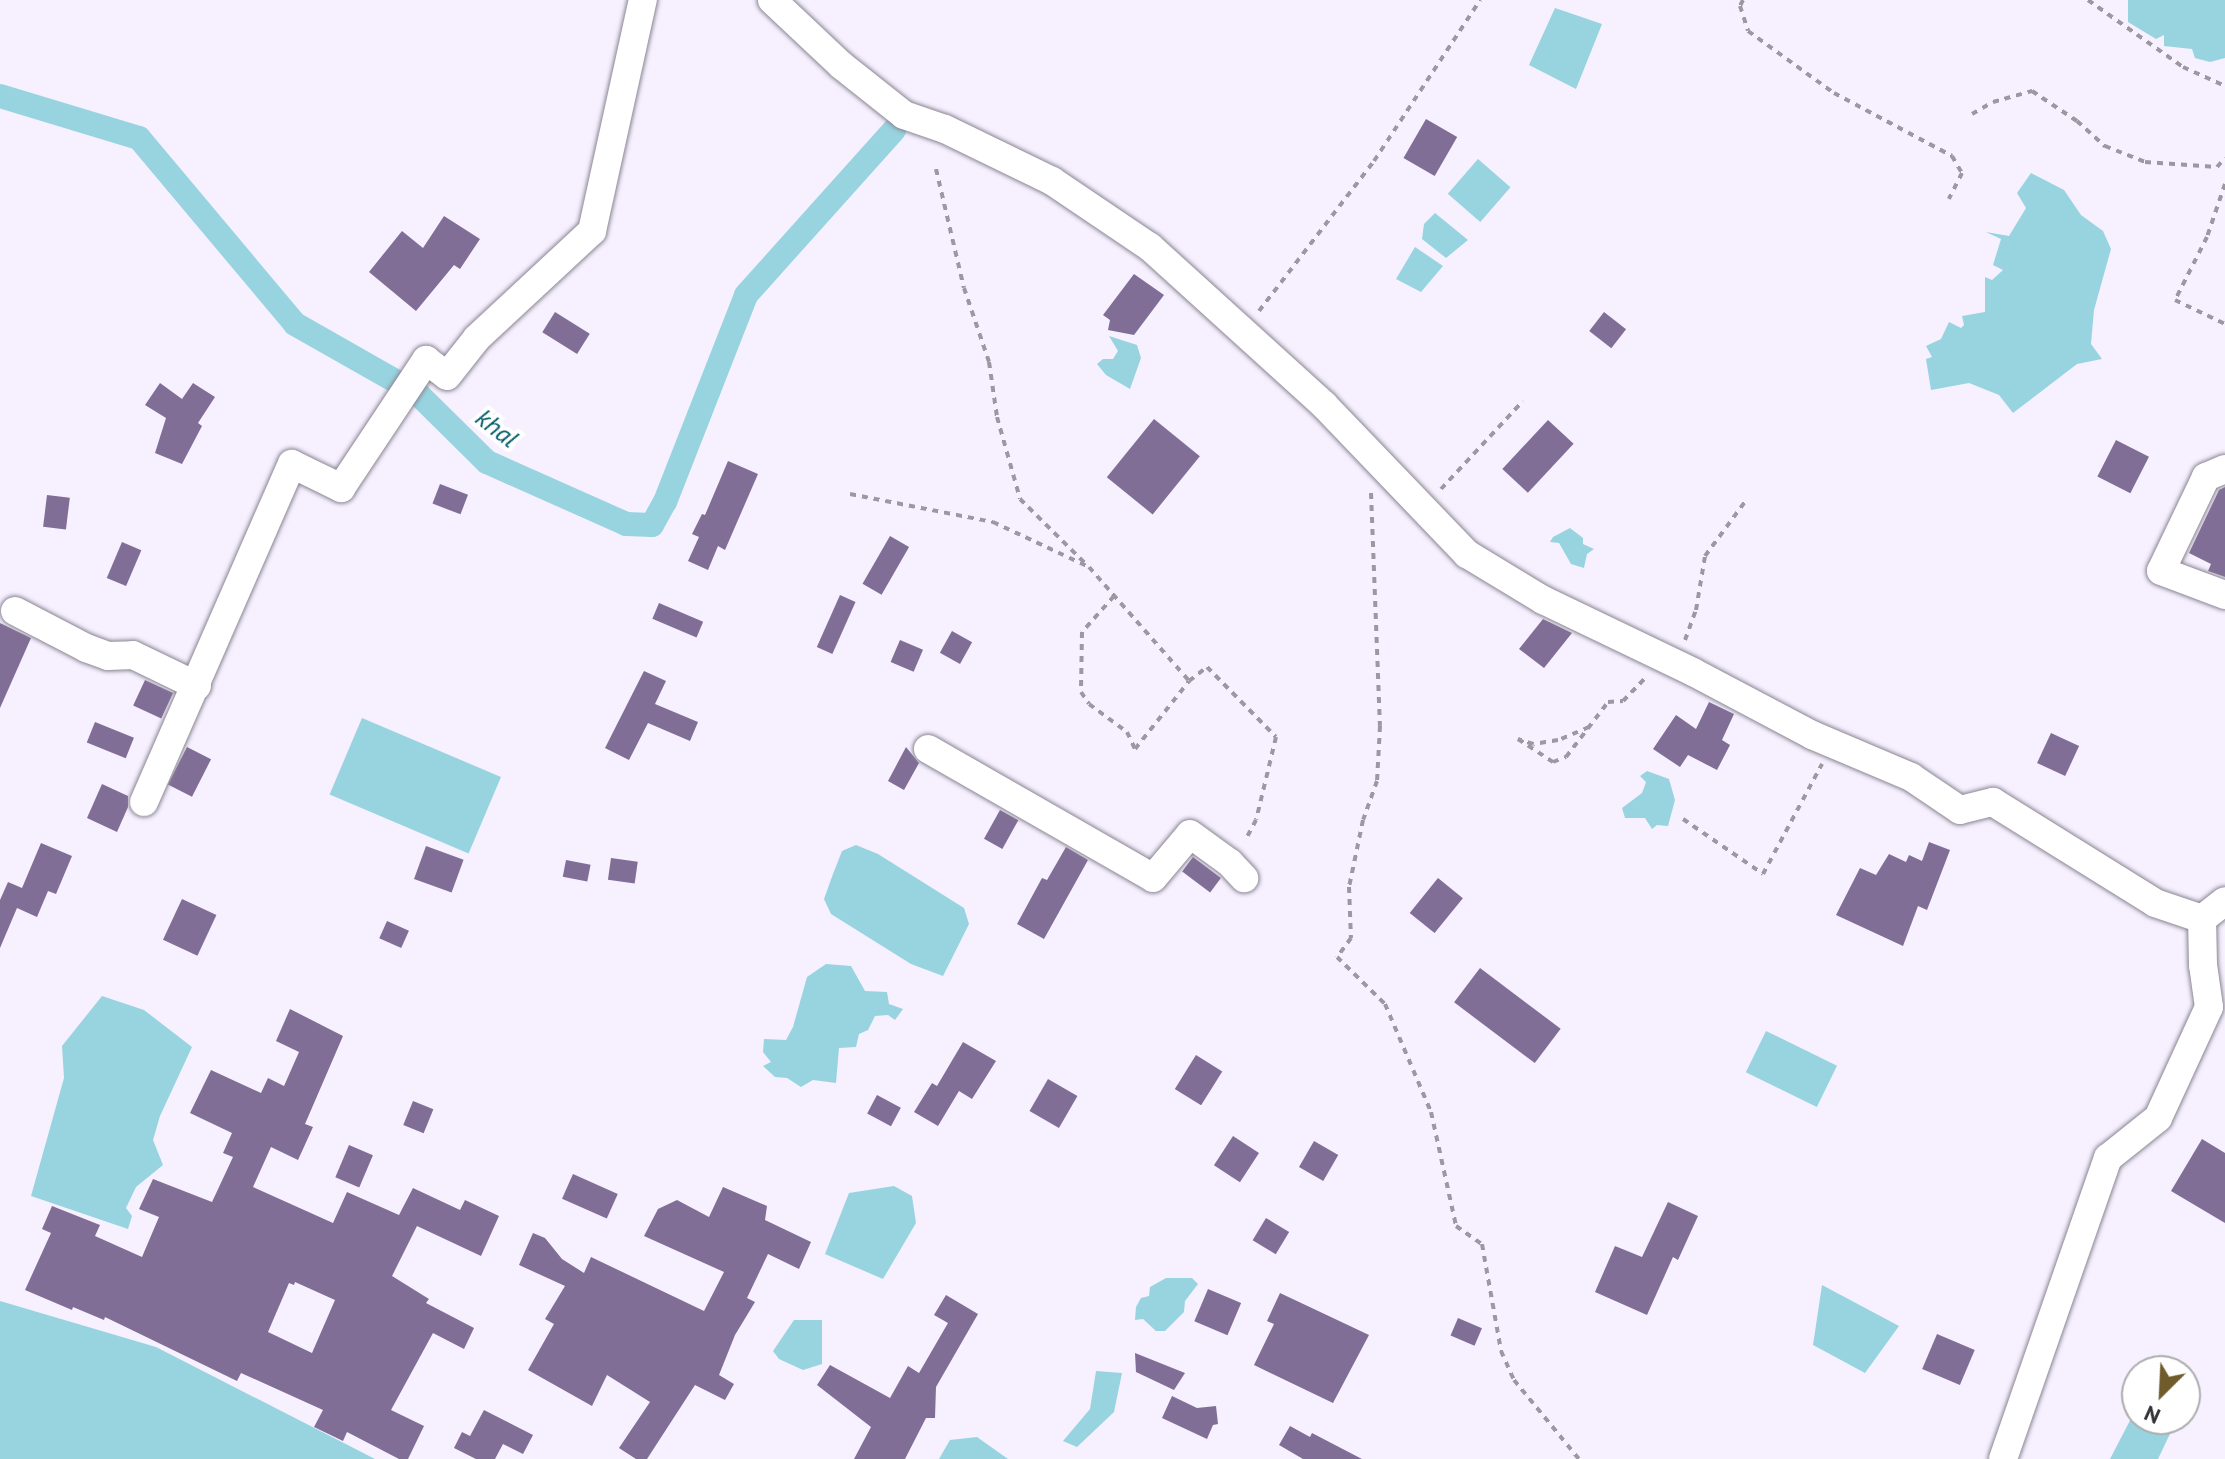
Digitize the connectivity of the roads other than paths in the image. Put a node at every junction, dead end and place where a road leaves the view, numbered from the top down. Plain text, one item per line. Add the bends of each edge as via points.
1 (643, 0) edge
2 (772, 0) edge
3 (2225, 469) edge
4 (2225, 595) edge
5 (15, 611) dead end
6 (197, 686) junction
7 (928, 749) dead end
8 (144, 802) dead end
9 (1237, 871) road end
10 (2225, 901) edge
11 (2202, 919) junction
12 (2003, 1459) edge

1 - 6 street via 592,231 477,338 447,376 426,360 341,488 292,464
2 - 11 street via 904,115 1052,181 1150,247 1324,405 1467,554 1543,600 1833,744 1911,777 1960,810 1993,802 2155,903
3 - 4 street via 2206,477 2161,571
5 - 6 street via 86,648 108,656 133,655
6 - 8 street
7 - 9 street via 1153,878 1190,834
10 - 11 street
11 - 12 street via 2209,1007 2158,1118 2108,1158

